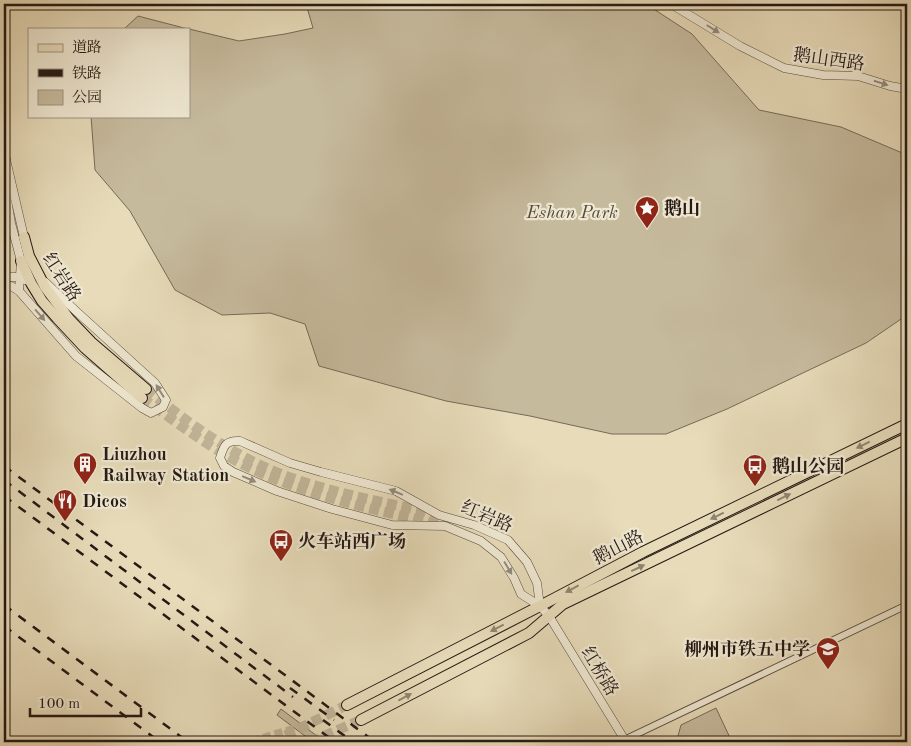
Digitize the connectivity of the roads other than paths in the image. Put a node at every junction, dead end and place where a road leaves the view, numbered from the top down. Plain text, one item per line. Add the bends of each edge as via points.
1 (671, 4) edge
2 (907, 89) edge
3 (4, 151) edge
4 (4, 182) edge
5 (24, 238) joint
6 (22, 261) junction
7 (39, 275) junction
8 (5, 278) edge
9 (31, 283) junction
10 (4, 288) edge
11 (19, 290) junction
12 (907, 424) edge
13 (907, 438) edge
14 (907, 605) edge
15 (540, 606) junction
16 (549, 616) junction
17 (347, 705) tunnel mouth
18 (361, 720) tunnel mouth
19 (625, 741) edge

1 -> 2 street, 鹅山西路 via 740,46 784,68 823,75 858,76
3 - 5 street, 红岩路
4 - 6 street, 红岩路
5 - 7 main road, 红岩路 via 28,256
6 - 9 main road, 红岩路
6 - 11 street
7 - 9 main road, 红岩路 via 69,319 144,393 85,348 42,301
11 -> 7 street via 76,356 147,411 151,413 163,408 166,400 155,384
8 - 9 street via 18,277
10 - 11 street via 11,286
12 -> 15 main road, 鹅山路 via 643,552
16 -> 13 main road, 鹅山路 via 563,604 590,590
14 - 19 street
15 -> 15 street, 红岩路 via 537,583 527,562 508,540 474,525 439,515 396,491 290,463 240,441 228,442 223,448 220,458 224,466 277,491 392,525 445,526 481,541 501,557 520,594
15 - 16 street, 红岩路
15 -> 17 main road, 鹅山路
18 -> 16 main road, 鹅山路 via 529,632
16 - 19 street, 红桥路

